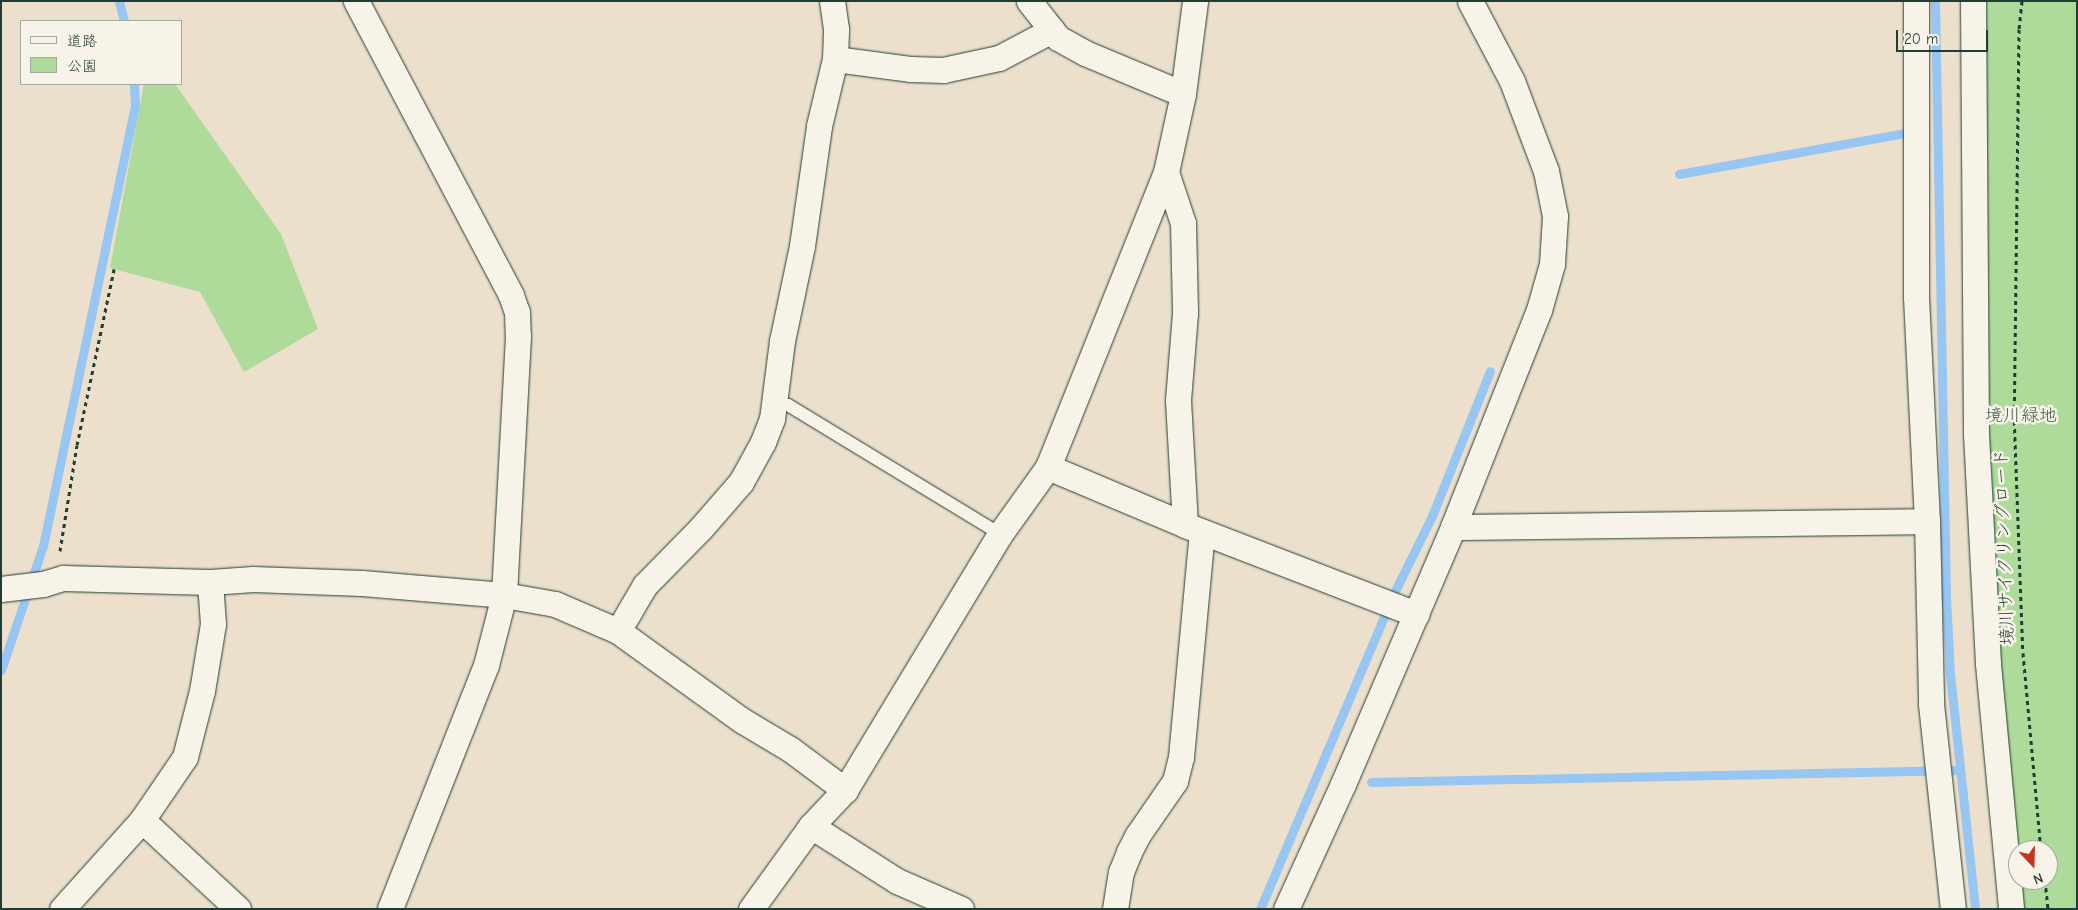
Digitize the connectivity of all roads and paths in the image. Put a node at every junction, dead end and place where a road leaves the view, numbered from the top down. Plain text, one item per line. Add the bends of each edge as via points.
1 (356, 1) edge
2 (832, 1) edge
3 (1029, 1) edge
4 (1195, 1) edge
5 (1470, 1) edge
6 (1916, 1) edge
7 (1973, 1) edge
8 (2022, 1) edge
9 (1052, 30) junction
10 (835, 59) junction
11 (1183, 94) junction
12 (1166, 172) junction
13 (114, 270) dead end
14 (776, 403) junction
15 (1048, 467) junction
16 (1928, 521) junction
17 (1453, 527) junction
18 (1193, 528) junction
19 (1000, 534) junction
20 (63, 578) junction
21 (210, 582) junction
22 (1, 589) edge
23 (504, 595) junction
24 (1416, 614) junction
25 (618, 630) junction
26 (845, 790) junction
27 (142, 820) junction
28 (811, 826) junction
29 (2040, 840) edge
30 (2046, 890) edge
31 (62, 909) edge
32 (238, 909) edge
33 (390, 909) edge
34 (751, 909) edge
35 (961, 909) edge
36 (1115, 909) edge
37 (1286, 909) edge
38 (1953, 909) edge
39 (2011, 909) edge
40 (2048, 909) edge

1 - 23 street via 517,312
2 - 10 street via 836,29
3 - 9 street
4 - 11 street
5 - 17 street via 1512,81 1546,171 1555,216 1552,264 1539,310
6 - 16 street via 1916,297
7 - 39 street via 1976,434 1988,664
8 - 29 path, 境川サイクリングロード via 2014,413 2023,653
9 - 10 street via 999,58 943,70
9 - 11 street via 1058,38 1084,53
10 - 14 street via 819,126 802,246 782,341
11 - 12 street
12 - 15 street
12 - 18 street via 1183,223 1185,313 1178,400
13 - 20 path via 77,445 58,563
14 - 19 lane via 788,405
14 - 25 street via 763,442 741,482 645,585
15 - 18 street
15 - 19 street
16 - 17 street
16 - 38 street via 1931,704
17 - 24 street
18 - 24 street
18 - 36 street via 1181,757 1175,781 1129,852 1121,872
19 - 26 street
20 - 21 street
20 - 22 street via 44,584
21 - 23 street via 253,579 352,583
21 - 27 street via 213,624 186,758
23 - 25 street via 555,604
23 - 33 street via 486,665
24 - 37 street
25 - 26 street
26 - 28 street
27 - 31 street
27 - 32 street
28 - 34 street
28 - 35 street via 897,881
30 - 40 path

